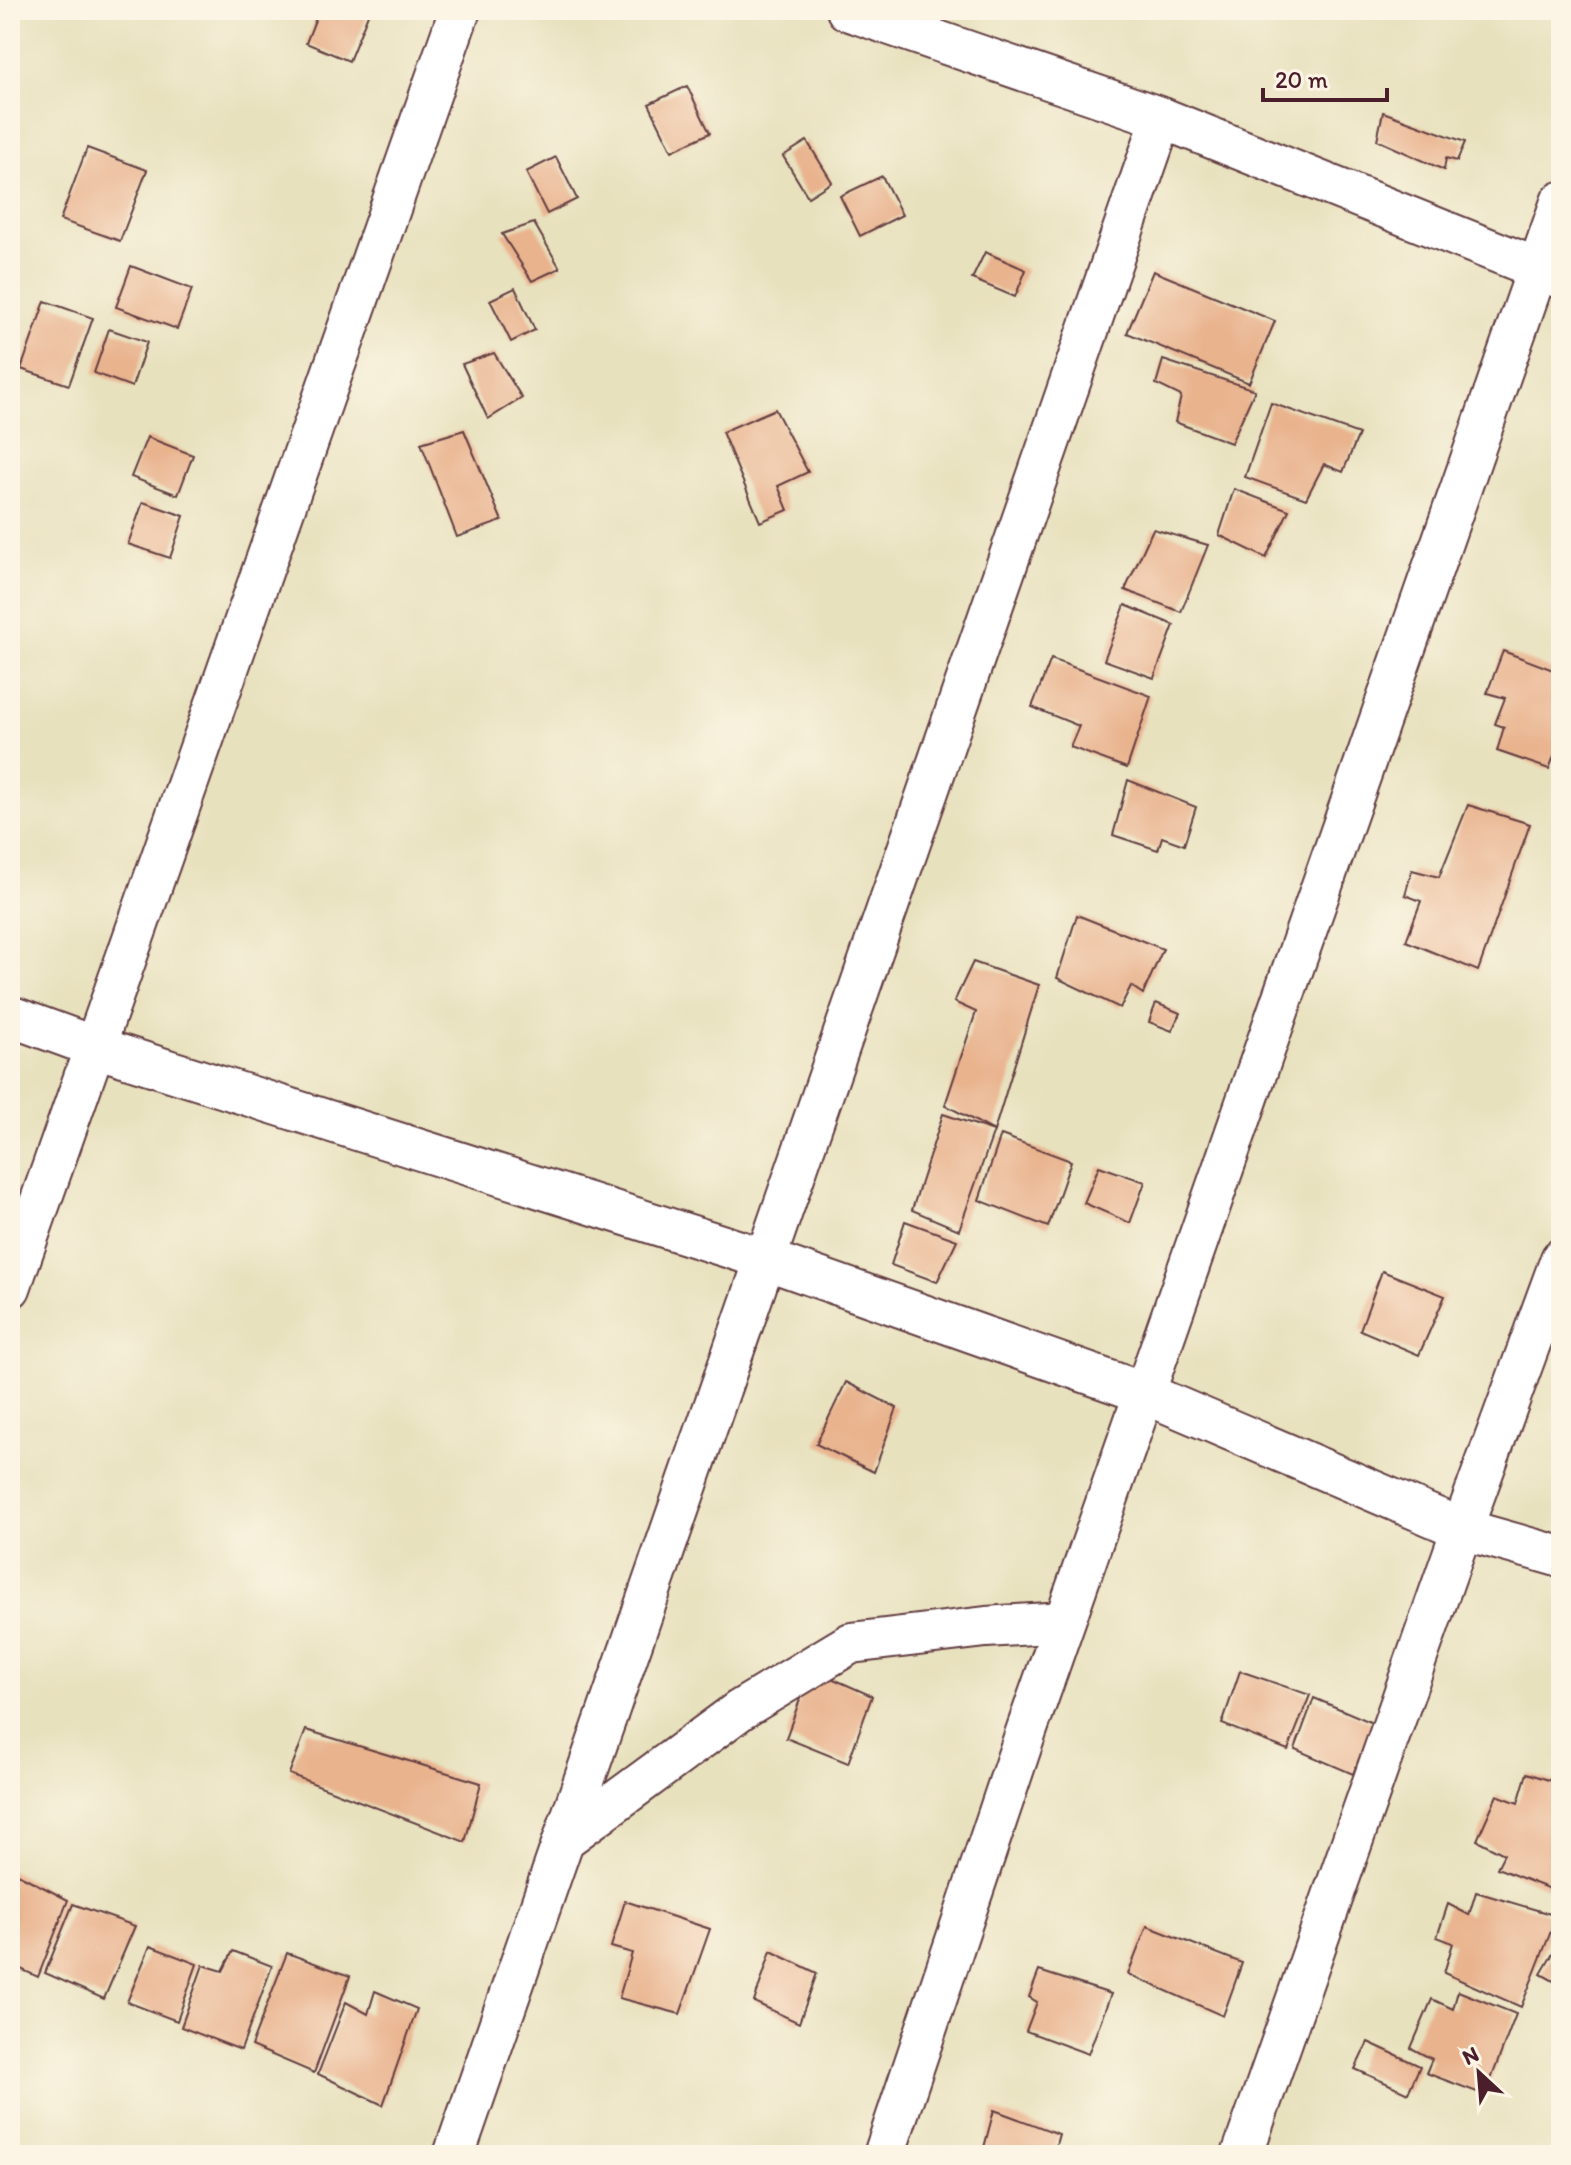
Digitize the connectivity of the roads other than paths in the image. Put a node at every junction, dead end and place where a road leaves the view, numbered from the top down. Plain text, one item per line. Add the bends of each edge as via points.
1 (460, 10) edge
2 (847, 10) edge
3 (1162, 118) junction
4 (1561, 202) edge
5 (1549, 273) edge
6 (10, 1016) edge
7 (95, 1047) junction
8 (765, 1259) junction
9 (1561, 1259) edge
10 (10, 1288) edge
11 (1144, 1393) junction
12 (1462, 1529) junction
13 (1561, 1557) edge
14 (1064, 1622) junction
15 (566, 1838) junction
16 (454, 2155) edge
17 (884, 2155) edge
18 (1242, 2155) edge

1 - 7 street
2 - 3 street
3 - 5 street
3 - 8 street
4 - 5 street
5 - 11 street
6 - 7 street
7 - 8 street
7 - 10 street
8 - 11 street
8 - 15 street
9 - 12 street
11 - 12 street
11 - 14 street
12 - 13 street
12 - 18 street
14 - 15 street via 851,1643 740,1710
14 - 17 street
15 - 16 street

